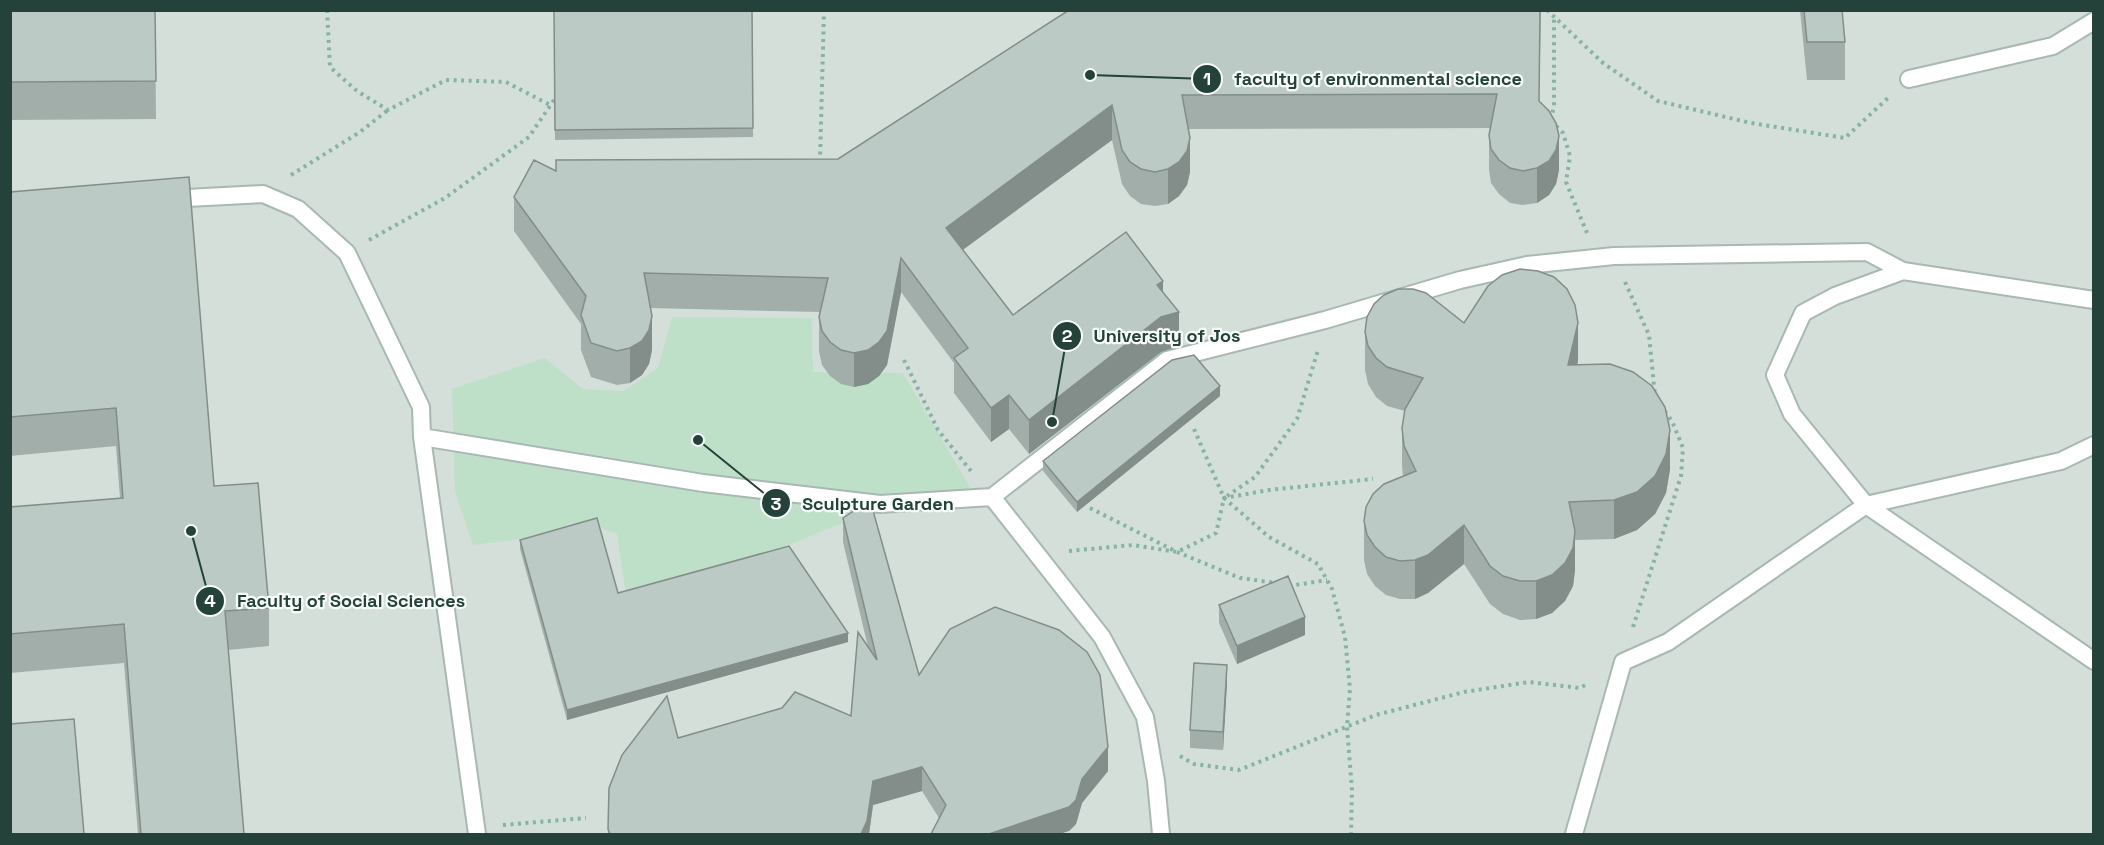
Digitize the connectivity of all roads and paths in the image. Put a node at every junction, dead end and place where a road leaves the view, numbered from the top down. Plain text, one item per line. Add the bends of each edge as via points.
1 (327, 10) edge
2 (824, 10) edge
3 (1547, 10) edge
4 (1554, 17) junction
5 (2094, 21) edge
6 (1910, 79) joint
7 (558, 93) edge
8 (550, 105) junction
9 (388, 110) junction
10 (820, 164) edge
11 (263, 194) junction
12 (148, 199) edge
13 (347, 253) junction
14 (1614, 256) junction
15 (1903, 271) junction
16 (2094, 300) edge
17 (1325, 320) junction
18 (904, 360) dead end
19 (1194, 429) dead end
20 (422, 437) junction
21 (2094, 445) edge
22 (1373, 479) dead end
23 (992, 497) junction
24 (1224, 498) junction
25 (1866, 505) junction
26 (1090, 508) dead end
27 (1178, 552) junction
28 (1037, 554) junction
29 (1327, 580) junction
30 (2094, 661) edge
31 (1623, 662) junction
32 (1347, 727) junction
33 (1174, 753) dead end
34 (586, 818) dead end
35 (476, 831) edge
36 (1161, 834) edge
37 (1351, 834) edge
38 (1574, 834) edge

1 - 9 path via 330,67 357,91
2 - 10 path
3 - 4 path
4 - 6 path via 1603,63 1658,101 1751,123 1845,138
4 - 14 path via 1551,122 1563,133 1570,156 1566,182 1588,235
5 - 6 lane via 2053,46
7 - 8 path
8 - 9 path via 506,82 446,80
8 - 13 path via 529,136 445,198
9 - 11 path
11 - 12 lane
11 - 13 lane via 298,209
13 - 20 lane via 421,407
14 - 15 lane via 1868,252
14 - 17 lane via 1516,267
14 - 31 path via 1649,335 1655,397 1672,421 1683,448 1681,476
15 - 16 lane
15 - 25 lane via 1835,296 1803,313 1775,375 1792,414
17 - 23 lane via 1167,360
17 - 24 path via 1297,419 1255,477
18 - 23 path via 938,430
19 - 24 path
20 - 23 lane via 703,483 880,504
20 - 35 lane
21 - 25 lane via 2061,461
22 - 24 path
23 - 28 lane
24 - 27 path via 1216,533
24 - 29 path via 1269,537 1318,564
25 - 30 lane
25 - 31 lane via 1668,642
26 - 27 path
27 - 28 path via 1133,545
27 - 29 path via 1240,578 1290,586
28 - 36 lane via 1102,637 1145,717
29 - 32 path via 1345,637 1350,689
31 - 32 path via 1580,688 1529,682 1464,692 1376,715
31 - 38 lane
32 - 33 path via 1239,770 1194,764
32 - 37 path
34 - 35 path

